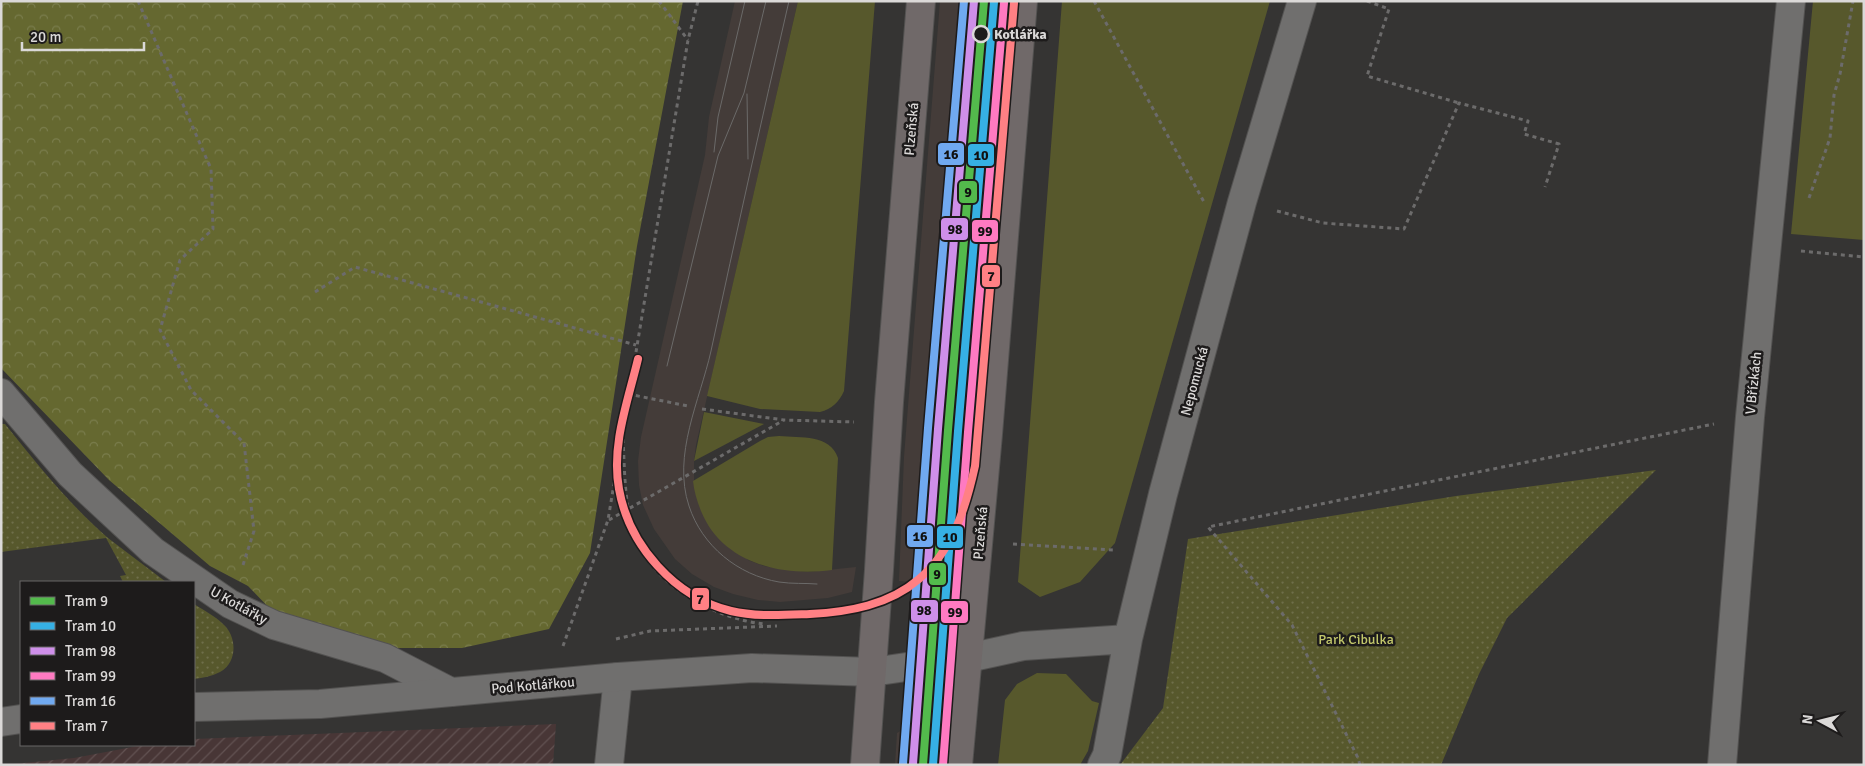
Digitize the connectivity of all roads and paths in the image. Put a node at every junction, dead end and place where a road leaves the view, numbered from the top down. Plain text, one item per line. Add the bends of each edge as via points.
1 (138, 1) edge
2 (659, 1) edge
3 (698, 1) edge
4 (920, 1) edge
5 (1023, 1) edge
6 (1094, 1) edge
7 (1302, 1) edge
8 (1367, 1) edge
9 (1791, 1) edge
10 (1853, 1) edge
11 (688, 40) junction
12 (1459, 103) junction
13 (1545, 187) dead end
14 (1242, 202) junction
15 (1806, 206) dead end
16 (1208, 210) dead end
17 (1806, 251) dead end
18 (1864, 257) edge
19 (315, 292) dead end
20 (636, 345) junction
21 (1, 393) edge
22 (628, 394) junction
23 (688, 406) dead end
24 (702, 409) dead end
25 (1750, 417) junction
26 (784, 420) junction
27 (854, 422) dead end
28 (622, 431) junction
29 (628, 509) junction
30 (608, 520) junction
31 (1012, 544) dead end
32 (1119, 550) dead end
33 (230, 604) junction
34 (614, 640) dead end
35 (1128, 640) junction
36 (561, 652) dead end
37 (968, 658) junction
38 (872, 672) junction
39 (618, 677) junction
40 (451, 692) junction
41 (195, 707) edge
42 (20, 719) edge
43 (1, 722) edge
44 (609, 765) edge
45 (865, 765) edge
46 (958, 765) edge
47 (1102, 765) edge
48 (1360, 765) edge
49 (1722, 765) edge

1 - 33 path via 211,169 213,229 180,260 160,330 190,390 244,443 254,531
2 - 11 path
3 - 11 path
4 - 38 main road, Plzeňská
5 - 37 main road, Plzeňská
6 - 16 path
7 - 14 street, Nepomucká
8 - 12 path via 1389,9 1367,76
9 - 25 street, V Břízkách
10 - 15 path via 1834,95 1830,138
11 - 20 path
12 - 13 path via 1528,122 1524,134 1559,144
12 - 14 path via 1404,230 1323,222
14 - 35 street, Nepomucká via 1163,494
17 - 18 path
19 - 20 path via 355,267
20 - 22 path
21 - 33 street, U Kotlářky via 70,474 153,551
22 - 23 path
22 - 28 path
24 - 26 path
25 - 48 path via 1208,527 1292,625
25 - 49 street, V Břízkách
26 - 27 path
26 - 29 path
28 - 29 path
28 - 30 path
29 - 30 path
29 - 34 path via 638,543 667,582 722,614 777,626 650,631
30 - 36 path
31 - 32 path
33 - 40 street, U Kotlářky via 274,625 385,658
35 - 37 street, Pod Kotlářkou via 1023,646
35 - 47 street, Nepomucká via 1107,755
37 - 38 street, Pod Kotlářkou
37 - 46 main road, Plzeňská
38 - 39 street, Pod Kotlářkou via 752,668
38 - 45 main road, Plzeňská
39 - 40 street, Pod Kotlářkou
39 - 44 street
40 - 41 street, Pod Kotlářkou via 289,706
42 - 43 street

